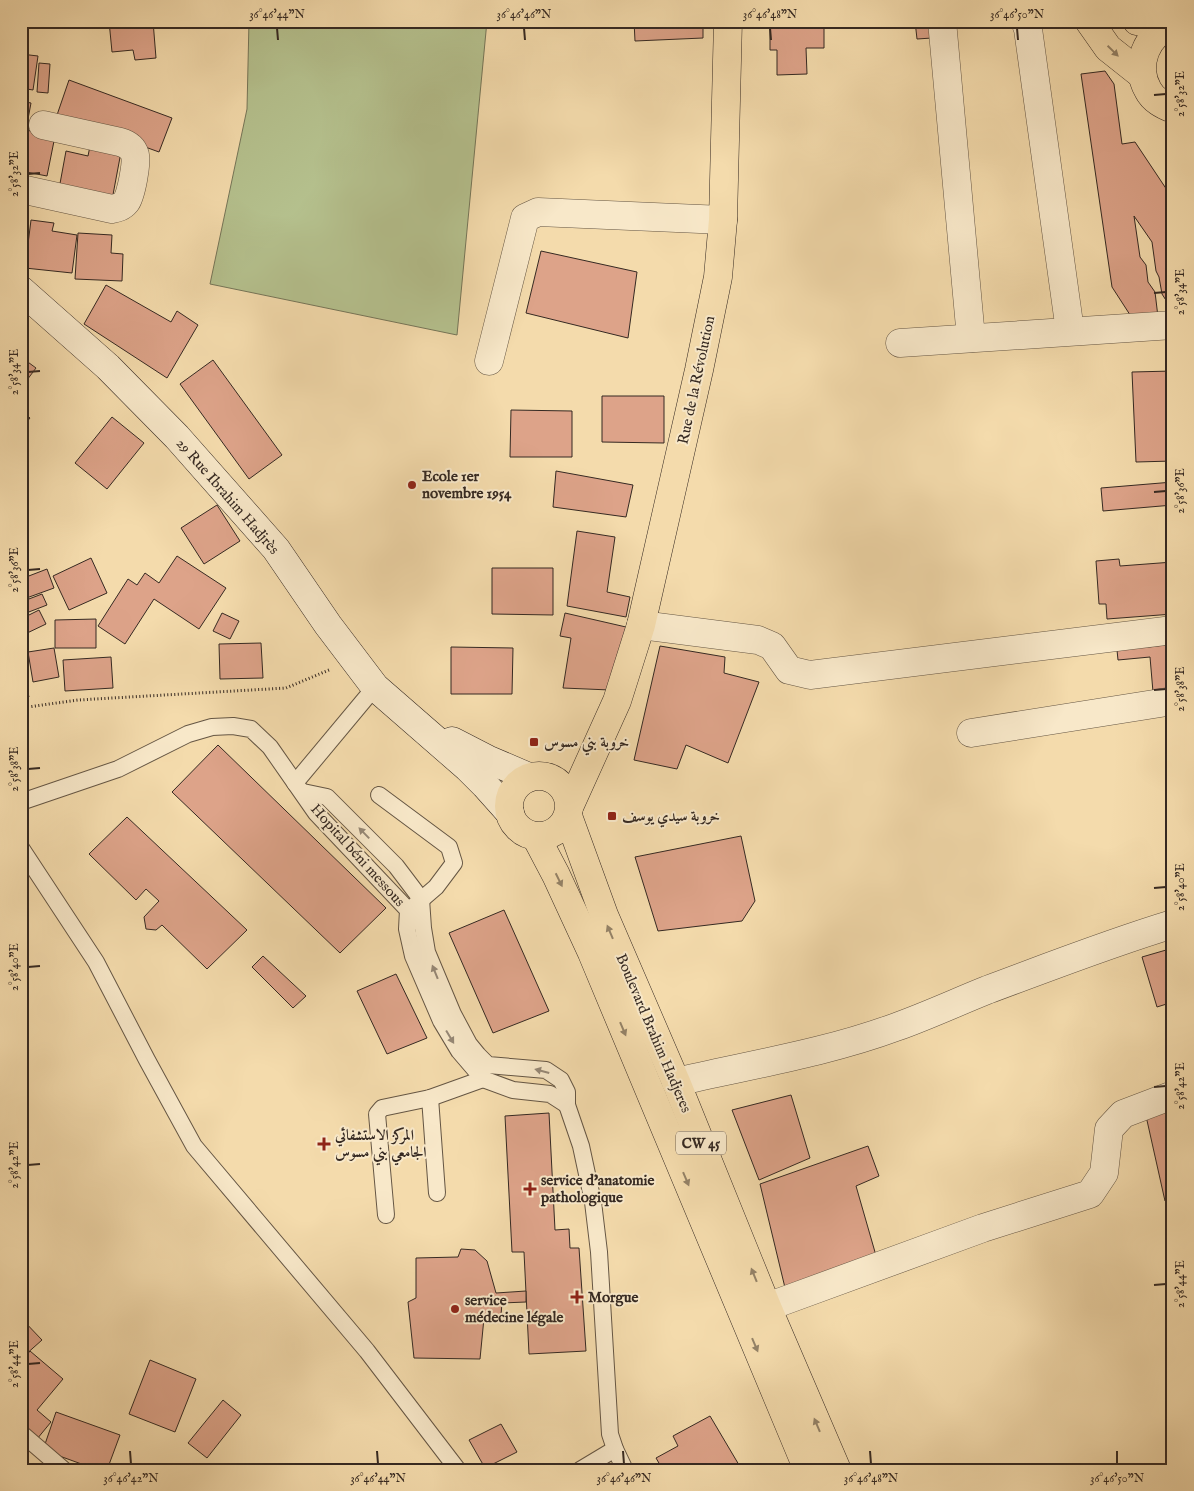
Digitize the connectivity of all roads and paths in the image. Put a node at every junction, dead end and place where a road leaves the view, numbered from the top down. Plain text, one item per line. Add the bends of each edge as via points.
1 (728, 21) edge
2 (942, 21) edge
3 (1025, 21) edge
4 (1090, 21) edge
5 (1137, 21) edge
6 (1169, 26) edge
7 (1142, 76) junction
8 (1173, 109) edge
9 (43, 125) dead end
10 (21, 189) edge
11 (723, 220) junction
12 (21, 290) edge
13 (1173, 325) edge
14 (1070, 332) junction
15 (971, 338) junction
16 (900, 343) dead end
17 (489, 361) dead end
18 (641, 625) junction
19 (1173, 630) edge
20 (354, 660) junction
21 (375, 687) junction
22 (1173, 701) edge
23 (21, 708) edge
24 (413, 721) junction
25 (605, 729) junction
26 (971, 733) dead end
27 (540, 778) junction
28 (299, 787) junction
29 (379, 795) dead end
30 (21, 802) edge
31 (569, 810) junction
32 (510, 813) junction
33 (536, 837) junction
34 (21, 848) edge
35 (421, 899) junction
36 (408, 910) junction
37 (1173, 924) edge
38 (483, 1079) junction
39 (676, 1082) junction
40 (1173, 1095) edge
41 (430, 1098) junction
42 (567, 1105) junction
43 (438, 1193) dead end
44 (386, 1215) dead end
45 (767, 1307) junction
46 (21, 1433) edge
47 (615, 1449) junction
48 (64, 1470) edge
49 (458, 1470) edge
50 (580, 1470) edge
51 (625, 1470) edge
52 (808, 1470) edge
53 (837, 1470) edge

1 - 11 main road, Rue de la Révolution
2 - 15 street
3 - 14 street
4 -> 7 main road via 1108,48
5 - 6 main road
6 - 7 main road via 1151,39 1143,56
7 - 8 main road via 1148,91 1160,103
9 - 10 street via 130,146 136,159 128,198 122,206 112,209
11 - 17 street via 538,212 525,218
11 - 18 main road, Rue de la Révolution via 718,277
12 - 20 street, 29 Rue Ibrahim Hadjrès via 108,367 242,509 276,549
13 - 14 street
14 - 15 street
15 - 16 street
18 - 19 street via 758,640 772,646 789,670 810,674
18 - 25 main road, Rue de la Révolution
20 - 21 street, 29 Rue Ibrahim Hadjrès
20 - 23 path via 286,688 78,700
21 - 24 street, 29 Rue Ibrahim Hadjrès
21 - 28 lane
22 - 26 street
24 - 27 street, 29 Rue Ibrahim Hadjrès via 488,759
24 - 32 street, 29 Rue Ibrahim Hadjrès via 468,768
25 - 27 main road
25 - 31 main road, Rue de la Révolution
27 - 31 main road via 561,784 567,794
27 - 32 main road via 520,783 509,802
28 - 30 lane, Hopital béni messous via 270,747 251,729 233,726 188,734 118,769
35 -> 28 lane, Hopital béni messous via 396,866 327,797
28 - 36 lane, Hopital béni messous via 316,813
29 - 35 lane via 449,847 454,863 436,888
31 - 33 main road via 564,825 556,832
39 -> 31 main road, Boulevard Brahim Hadjeres / CW 45 via 604,915
32 - 33 main road via 524,833
33 -> 52 main road, Boulevard Brahim Hadjeres / CW 45 via 588,945
34 - 49 lane via 96,962 194,1146 367,1351
35 - 36 lane
42 -> 35 lane, Hopital béni messous via 567,1092 561,1080 546,1070 488,1065 469,1044 452,1014 427,952
36 -> 38 lane, Hopital béni messous via 407,929 413,956 441,1021 459,1051
37 - 39 street via 1055,965 896,1028 824,1049
38 - 41 lane
38 - 42 lane, Hopital béni messous via 513,1090 550,1094
45 -> 39 main road, Boulevard Brahim Hadjeres / CW 45
40 - 45 street via 1122,1114 1109,1129 1104,1173 1090,1194 983,1228
41 - 43 lane
41 - 44 lane via 382,1108 376,1114
42 - 47 lane, Hopital béni messous via 581,1146 599,1252 610,1434
53 -> 45 main road, Boulevard Brahim Hadjeres / CW 45
46 - 48 lane
47 - 50 lane
47 - 51 lane, Hopital béni messous

